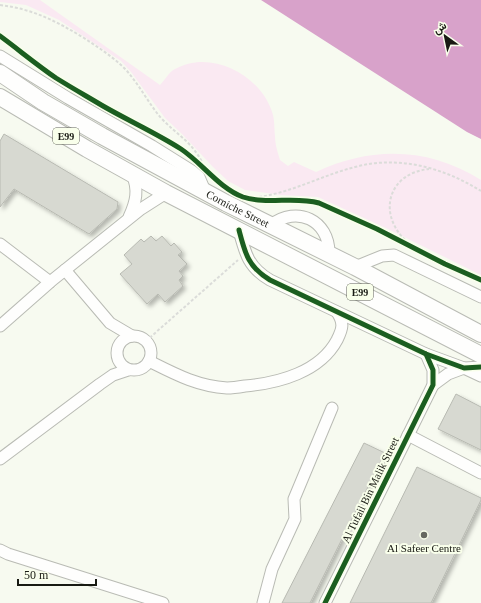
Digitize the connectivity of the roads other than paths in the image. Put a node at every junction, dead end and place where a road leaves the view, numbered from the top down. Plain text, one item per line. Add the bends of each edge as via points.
1 (0, 56) edge
2 (0, 73) edge
3 (1, 98) edge
4 (43, 102) junction
5 (132, 174) junction
6 (205, 191) junction
7 (166, 193) junction
8 (127, 221) junction
9 (271, 225) junction
10 (239, 230) junction
11 (0, 244) edge
12 (329, 254) junction
13 (355, 267) junction
14 (65, 270) junction
15 (50, 282) junction
16 (481, 296) edge
17 (337, 312) junction
18 (110, 323) junction
19 (361, 323) junction
20 (0, 326) edge
21 (340, 334) junction
22 (481, 334) edge
23 (132, 336) junction
24 (117, 353) junction
25 (426, 354) junction
26 (481, 355) edge
27 (150, 361) junction
28 (481, 367) edge
29 (464, 368) junction
30 (128, 370) junction
31 (481, 376) edge
32 (100, 384) junction
33 (433, 385) junction
34 (332, 408) dead end
35 (408, 435) junction
36 (0, 459) edge
37 (481, 473) edge
38 (2, 553) edge
39 (163, 603) edge
40 (263, 603) edge
41 (325, 603) edge

1 - 6 street via 192,171 199,177
2 - 4 highway, Corniche Street / E99
3 - 4 highway via 14,95 32,102
3 - 5 highway, Corniche Street / E99
4 - 6 highway, Corniche Street / E99
5 - 7 highway, Corniche Street / E99
5 - 8 street via 136,184 136,200
6 - 9 highway, Corniche Street / E99
7 - 8 street via 147,204
7 - 10 highway, Corniche Street / E99
8 - 14 street
9 - 12 highway, Corniche Street / E99
9 - 12 street via 290,216 297,215 310,219 325,233
10 - 17 street via 245,254 262,275
10 - 26 highway, Corniche Street / E99
11 - 15 street
12 - 13 highway, Corniche Street / E99
13 - 16 street via 382,256 394,255
13 - 22 highway, Corniche Street / E99
14 - 15 street
14 - 18 street
15 - 20 street
17 - 19 street
17 - 21 street via 342,326
18 - 23 street
18 - 24 street
19 - 21 street
19 - 25 street
21 - 27 street via 325,357 306,370 261,385 227,388 200,383 180,377
23 - 24 street via 122,340
23 - 27 street via 146,340 151,350
24 - 30 street via 122,367
24 - 32 street
25 - 29 street
25 - 33 street via 433,370
27 - 30 street via 143,368
28 - 29 street
29 - 31 street
29 - 33 street via 448,374
30 - 32 street via 113,375
32 - 36 street
33 - 35 street, Al Tufail Bin Malik Street
34 - 40 street via 294,499 295,519 272,569
35 - 37 street
35 - 41 street, Al Tufail Bin Malik Street
38 - 39 street

